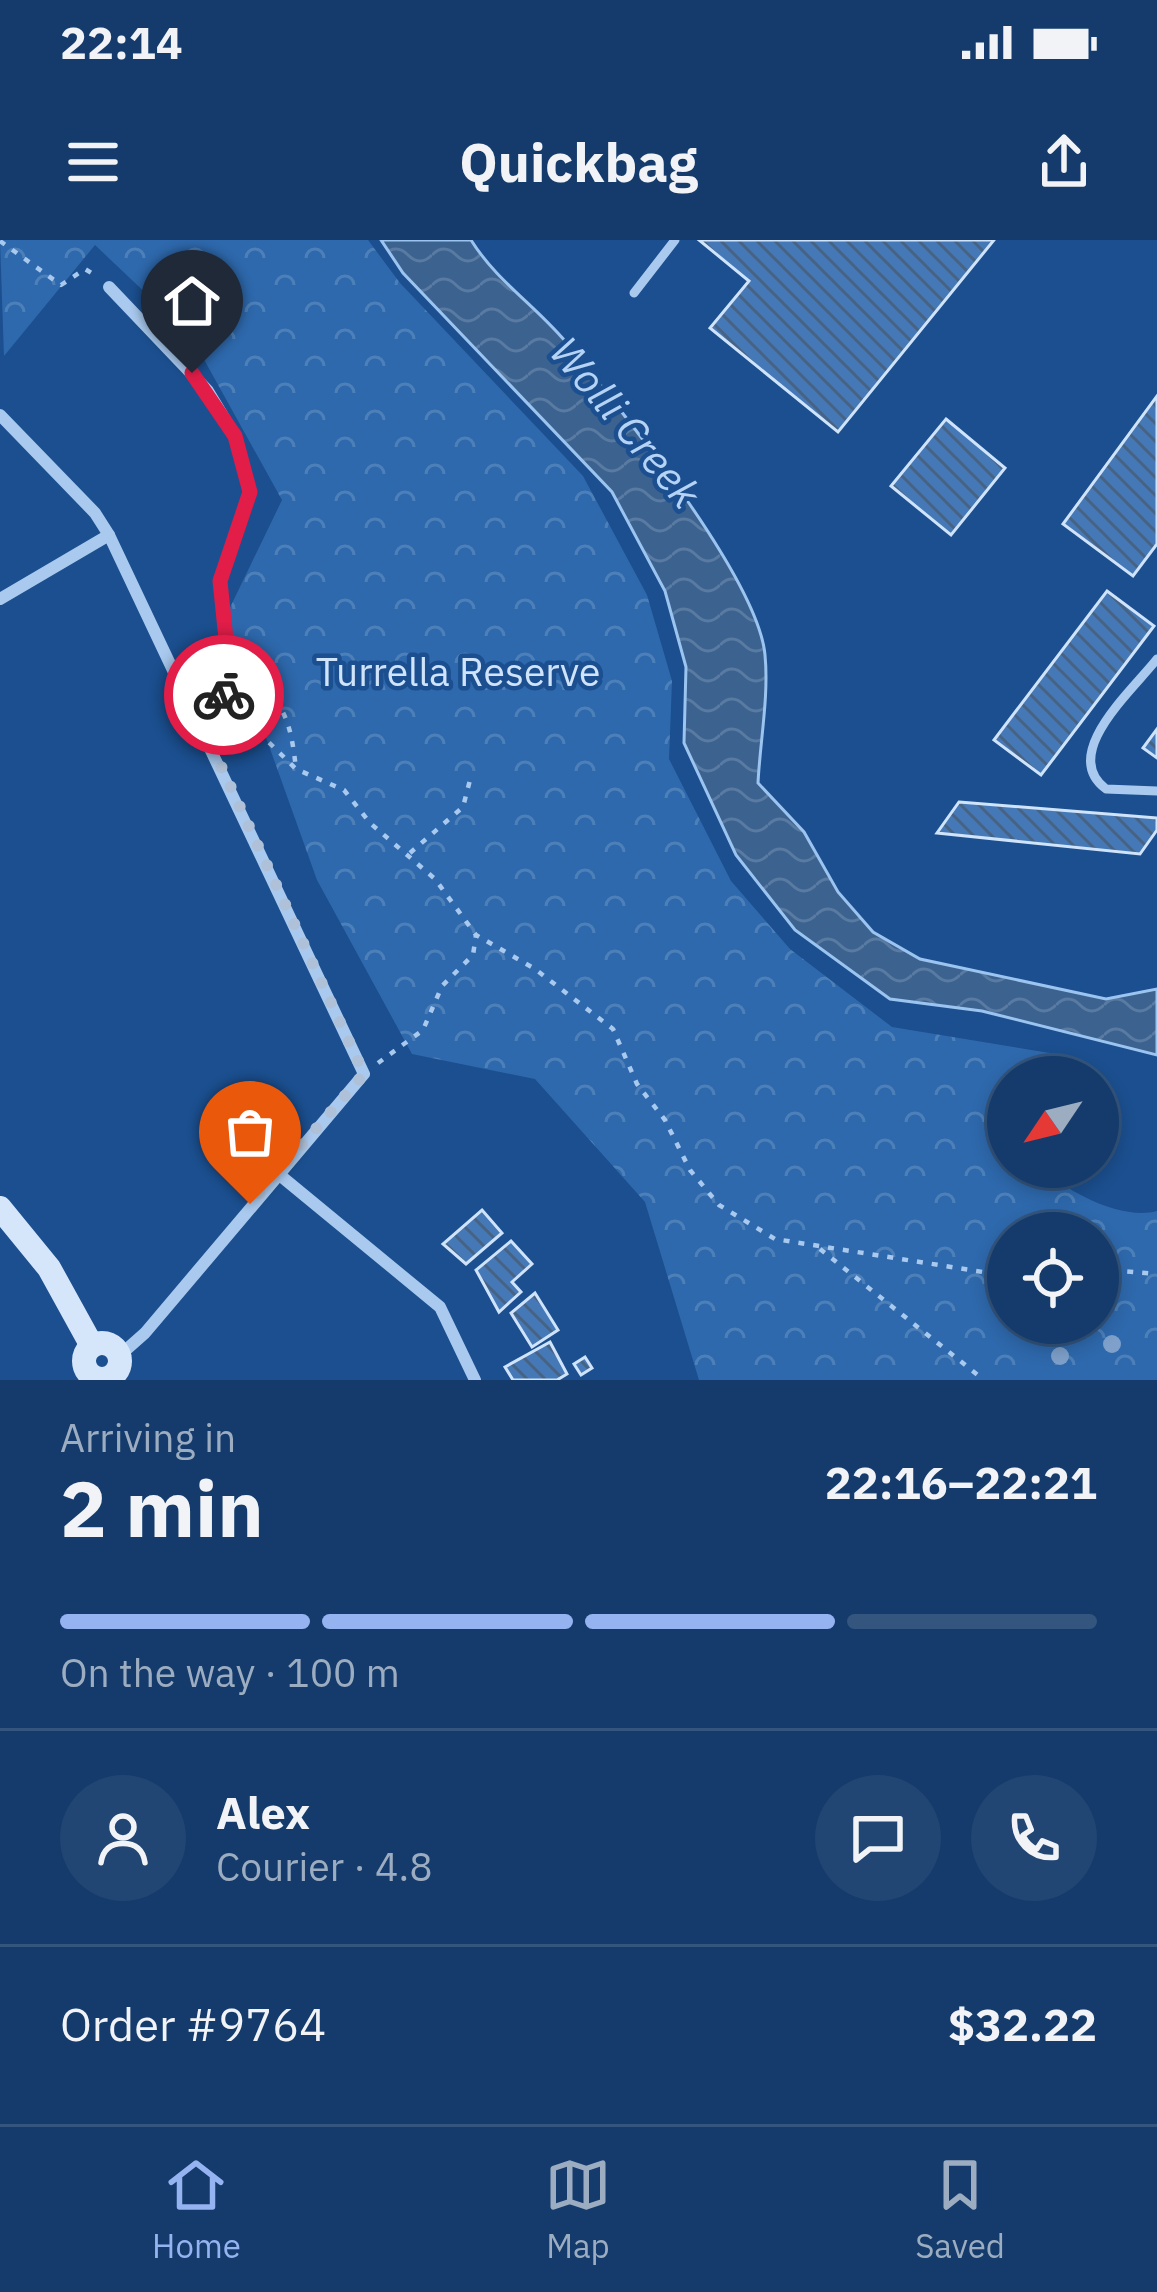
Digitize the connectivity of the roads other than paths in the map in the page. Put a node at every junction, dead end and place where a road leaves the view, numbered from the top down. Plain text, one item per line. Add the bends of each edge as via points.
1 (675, 240) edge
2 (109, 287) road end
3 (634, 293) dead end
4 (0, 415) edge
5 (109, 535) junction
6 (0, 599) edge
7 (1157, 658) edge
8 (200, 721) junction
9 (1157, 791) edge
10 (276, 1172) junction
11 (0, 1208) edge
12 (112, 1371) edge
13 (476, 1380) edge

1 - 3 lane
2 - 8 street via 208,391 235,436 250,492 220,581 223,700
4 - 5 street
5 - 6 street
5 - 8 street
7 - 9 lane via 1088,760 1106,789
8 - 10 street via 364,1074
10 - 12 street
10 - 13 street via 440,1307
11 - 12 main road via 49,1268 92,1346 87,1372

